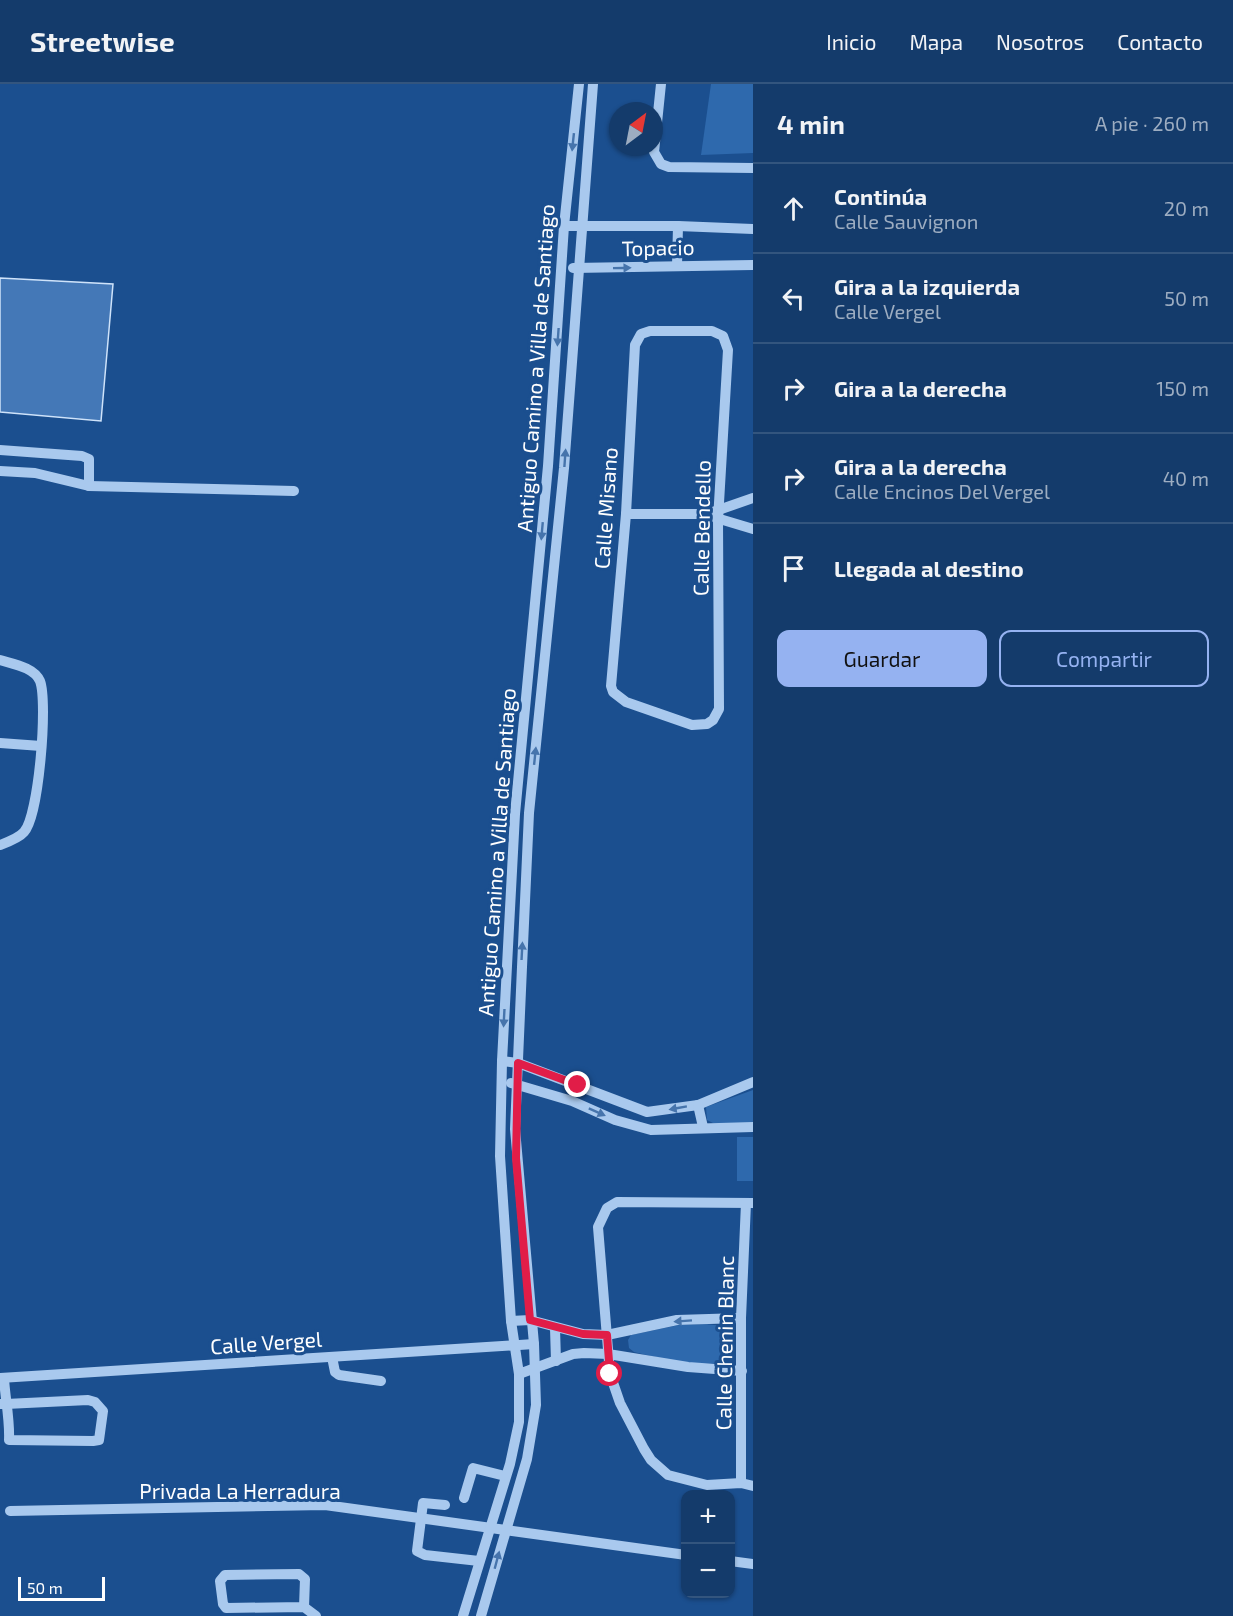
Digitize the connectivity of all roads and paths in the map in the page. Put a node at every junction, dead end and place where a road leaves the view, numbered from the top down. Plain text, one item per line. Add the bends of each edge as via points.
1 (579, 84) edge
2 (594, 84) edge
3 (661, 84) edge
4 (753, 168) edge
5 (564, 226) junction
6 (678, 226) junction
7 (582, 227) junction
8 (753, 229) edge
9 (753, 265) edge
10 (677, 266) junction
11 (563, 267) junction
12 (579, 268) junction
13 (641, 334) joint
14 (0, 450) edge
15 (0, 471) edge
16 (89, 486) junction
17 (294, 491) dead end
18 (753, 498) edge
19 (626, 514) junction
20 (718, 514) junction
21 (753, 529) edge
22 (0, 660) edge
23 (713, 720) joint
24 (0, 743) edge
25 (41, 746) junction
26 (0, 845) edge
27 (502, 1061) junction
28 (518, 1063) junction
29 (502, 1082) junction
30 (753, 1082) edge
31 (517, 1084) junction
32 (699, 1105) junction
33 (703, 1127) junction
34 (753, 1127) edge
35 (750, 1203) edge
36 (741, 1318) junction
37 (530, 1320) junction
38 (511, 1321) junction
39 (555, 1328) junction
40 (573, 1331) junction
41 (607, 1335) junction
42 (534, 1344) junction
43 (514, 1346) junction
44 (573, 1354) junction
45 (608, 1354) junction
46 (332, 1357) junction
47 (556, 1361) junction
48 (535, 1368) junction
49 (742, 1371) junction
50 (519, 1374) junction
51 (2, 1378) edge
52 (381, 1381) dead end
53 (3, 1404) edge
54 (4, 1440) edge
55 (505, 1476) junction
56 (741, 1483) junction
57 (753, 1486) edge
58 (464, 1498) dead end
59 (445, 1505) dead end
60 (9, 1511) dead end
61 (421, 1519) junction
62 (489, 1527) junction
63 (505, 1530) junction
64 (681, 1554) edge
65 (479, 1561) junction
66 (735, 1562) edge
67 (753, 1564) edge
68 (304, 1607) junction
69 (316, 1616) edge
70 (463, 1616) edge
71 (482, 1616) edge

1 -> 5 street, Antiguo Camino a Villa de Santiago
2 - 7 street
3 - 4 street via 656,159 669,167
5 - 7 street, Topacio
5 - 11 street, Antiguo Camino a Villa de Santiago
6 - 7 street, Topacio
6 - 8 street, Topacio
6 - 10 street
7 - 12 street
9 - 10 street, Topacio
12 -> 10 street, Topacio
11 - 12 street, Topacio
11 -> 27 street, Antiguo Camino a Villa de Santiago via 515,814
28 -> 12 street via 530,813
13 - 19 street, Calle Misano via 635,345
13 - 20 street, Calle Bendello via 712,330 723,336 728,350
14 - 16 street via 82,456 89,459
15 - 16 street via 35,473
16 - 17 street
18 - 20 street
19 - 20 street
19 - 23 street, Calle Misano via 611,686 626,702 692,725
20 - 21 street
20 - 23 street, Calle Bendello via 719,709
22 - 25 street via 31,671 39,680 43,711
24 - 25 street
25 - 26 street via 33,815 24,831
27 - 28 street
27 - 29 street, Antiguo Camino a Villa de Santiago
28 - 31 street
32 -> 28 street via 647,1112
29 - 31 street
29 - 38 street, Antiguo Camino a Villa de Santiago via 500,1156
30 - 32 street
31 -> 33 street via 573,1101 635,1127
31 - 37 street via 516,1158
32 - 33 street
33 - 34 street
35 - 36 street, Calle Chenin Blanc
35 - 41 street via 611,1204 598,1227
36 -> 41 street via 677,1320
36 - 49 street, Calle Chenin Blanc
37 - 38 street
37 - 39 street
37 - 42 street
38 - 43 street, Antiguo Camino a Villa de Santiago
39 - 40 street
39 - 47 street
40 - 41 street
40 - 44 street
41 - 45 street
42 - 43 street, Calle Vergel
42 - 48 street
43 - 46 street, Calle Vergel
43 - 50 street, Antiguo Camino a Villa de Santiago
44 - 45 street
44 - 47 street
45 - 49 street
45 - 56 street via 620,1403 660,1470 707,1485
46 - 51 street, Calle Vergel
46 - 52 street via 339,1375
47 - 48 street
48 - 50 street
48 - 63 street via 533,1437
49 - 56 street, Calle Chenin Blanc
50 - 55 street, Antiguo Camino a Villa de Santiago via 519,1422
51 - 53 street
53 - 54 street
53 - 54 street via 88,1400 95,1401 103,1411 99,1440
55 - 58 street via 473,1468
55 - 62 street, Antiguo Camino a Villa de Santiago
56 - 57 street
59 - 61 street via 423,1503
60 - 61 street, Privada La Herradura via 325,1505
61 - 62 street, Privada La Herradura
61 - 65 street via 419,1553
62 - 63 street, Privada La Herradura
62 - 65 street, Antiguo Camino a Villa de Santiago
63 - 64 street, Privada La Herradura
71 -> 63 street
65 - 70 street, Antiguo Camino a Villa de Santiago
66 - 67 street
68 - 68 street via 226,1608 220,1581 225,1575 299,1574 305,1579
68 - 69 street

